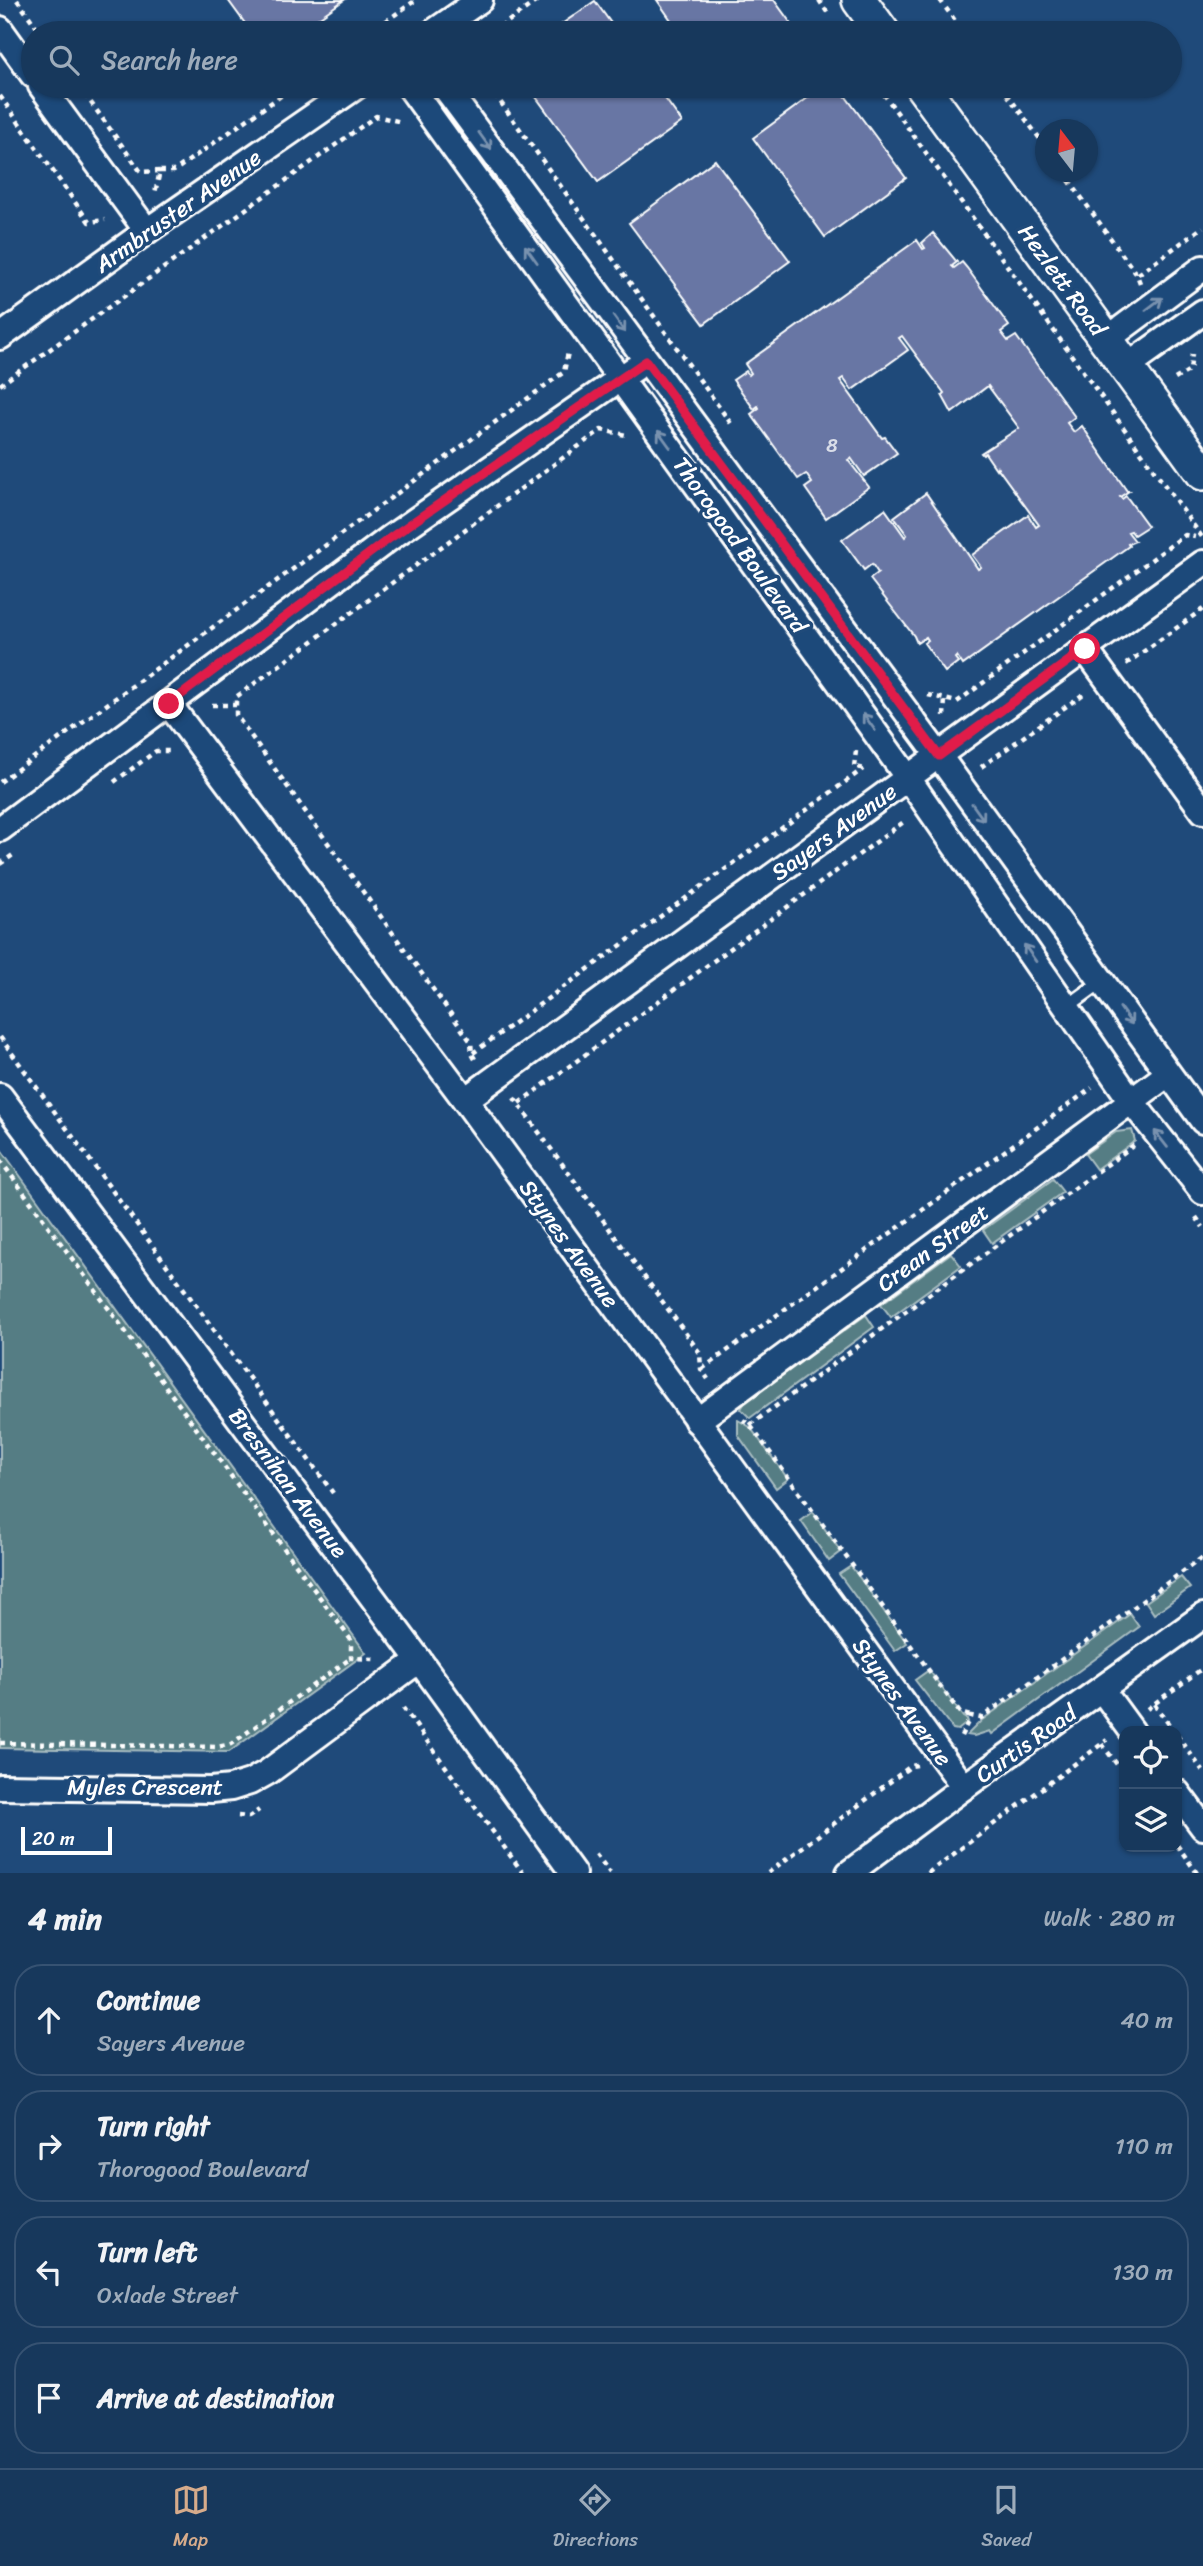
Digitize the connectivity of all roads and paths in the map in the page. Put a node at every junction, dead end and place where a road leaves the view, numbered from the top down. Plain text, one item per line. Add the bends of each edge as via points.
1 (17, 0) edge
2 (416, 0) edge
3 (480, 0) edge
4 (538, 0) edge
5 (859, 0) edge
6 (940, 0) edge
7 (32, 21) edge
8 (386, 21) edge
9 (449, 21) edge
10 (509, 21) edge
11 (874, 21) edge
12 (955, 21) edge
13 (0, 29) edge
14 (21, 58) edge
15 (50, 98) edge
16 (278, 98) edge
17 (340, 98) edge
18 (419, 98) edge
19 (453, 98) edge
20 (498, 98) edge
21 (887, 98) edge
22 (931, 98) edge
23 (1010, 98) edge
24 (406, 123) dead end
25 (1035, 133) edge
26 (160, 170) dead end
27 (1070, 182) edge
28 (147, 231) junction
29 (1203, 268) edge
30 (1137, 275) dead end
31 (1203, 312) edge
32 (0, 337) edge
33 (1106, 340) junction
34 (1193, 343) dead end
35 (569, 348) dead end
36 (646, 361) junction
37 (1126, 367) junction
38 (620, 377) junction
39 (1175, 379) dead end
40 (0, 385) edge
41 (735, 429) dead end
42 (1203, 474) edge
43 (1203, 538) edge
44 (1203, 563) edge
45 (1203, 609) edge
46 (1085, 649) junction
47 (1106, 678) junction
48 (926, 695) dead end
49 (169, 704) junction
50 (177, 751) dead end
51 (939, 756) junction
52 (863, 769) dead end
53 (908, 778) junction
54 (0, 782) edge
55 (958, 783) junction
56 (111, 784) dead end
57 (927, 805) junction
58 (1203, 811) edge
59 (0, 829) edge
60 (22, 848) dead end
61 (0, 864) edge
62 (1101, 982) junction
63 (1068, 1006) junction
64 (0, 1037) edge
65 (472, 1054) dead end
66 (1168, 1074) junction
67 (1099, 1083) dead end
68 (0, 1096) edge
69 (465, 1100) junction
70 (1132, 1102) junction
71 (519, 1104) dead end
72 (1203, 1121) edge
73 (1140, 1140) dead end
74 (0, 1160) edge
75 (1203, 1192) edge
76 (701, 1369) dead end
77 (697, 1421) junction
78 (751, 1425) dead end
79 (338, 1500) dead end
80 (1203, 1557) edge
81 (1203, 1616) edge
82 (351, 1658) junction
83 (419, 1660) junction
84 (1203, 1668) edge
85 (1102, 1690) junction
86 (1154, 1704) junction
87 (403, 1708) dead end
88 (1129, 1726) edge
89 (1132, 1726) edge
90 (1170, 1726) edge
91 (1119, 1734) edge
92 (1182, 1742) edge
93 (0, 1743) edge
94 (1102, 1744) junction
95 (940, 1753) junction
96 (910, 1757) dead end
97 (911, 1766) junction
98 (1119, 1767) edge
99 (1203, 1771) edge
100 (0, 1787) edge
101 (964, 1787) junction
102 (1182, 1799) edge
103 (1203, 1827) edge
104 (594, 1850) dead end
105 (1182, 1852) edge
106 (523, 1873) edge
107 (573, 1873) edge
108 (610, 1873) edge
109 (768, 1873) edge
110 (849, 1873) edge
111 (928, 1873) edge
112 (1197, 1873) edge

1 - 7 path
2 - 8 path
3 - 9 street
4 - 10 path
5 - 11 main road
6 - 12 path
13 - 14 street
15 - 28 street
16 - 26 path via 174,171
17 - 28 street, Armbruster Avenue
38 -> 18 street, Thorogood Boulevard
19 -> 36 street, Thorogood Boulevard
20 - 41 path
21 - 43 path
22 - 33 main road, Hezlett Road
23 - 25 path
24 - 40 path via 376,116
27 - 30 path
28 - 32 street, Armbruster Avenue
33 -> 29 street
31 - 37 street
33 - 37 main road, Hezlett Road
34 - 39 path via 1190,370
35 - 54 path via 564,372
36 - 38 street
36 - 51 street, Thorogood Boulevard
37 - 42 main road, Hezlett Road
38 - 49 street via 390,538
53 -> 38 street, Thorogood Boulevard
43 - 48 path via 1185,535 957,702
44 - 46 street, Sayers Avenue
45 - 47 path
46 - 47 street
46 - 51 street, Sayers Avenue
47 - 55 path
47 - 58 street
49 - 59 street
49 - 69 street, Stynes Avenue
50 - 56 path via 156,751
51 - 53 street, Sayers Avenue
51 - 55 street, Thorogood Boulevard
52 - 65 path
53 - 57 street, Thorogood Boulevard
53 - 69 street, Sayers Avenue
55 -> 62 street, Thorogood Boulevard
63 -> 57 street, Thorogood Boulevard
57 - 71 path
60 - 61 path
62 - 63 lane
62 -> 66 street, Thorogood Boulevard
63 - 70 street, Thorogood Boulevard
64 - 79 path
66 - 70 street, Crean Street
66 - 72 street, Thorogood Boulevard
67 - 76 path
68 - 83 street, Bresnihan Avenue
69 - 77 street, Stynes Avenue
75 -> 70 street, Thorogood Boulevard
70 - 77 street, Crean Street
73 - 78 path
74 - 82 path via 351,1640
77 - 95 street, Stynes Avenue
80 - 95 path via 981,1718 971,1716 963,1735
81 - 85 street, Curtis Road
82 - 83 path
82 - 93 path via 231,1744
83 - 100 street, Myles Crescent via 268,1772 231,1788
83 - 107 street, Bresnihan Avenue
84 - 86 path
85 - 88 street
85 - 101 street, Curtis Road
86 - 89 path
86 - 90 path
87 - 106 path
91 - 94 path
92 - 99 path
94 - 98 path
94 - 111 path
95 - 97 path via 925,1765
95 - 101 street, Stynes Avenue
96 - 97 path
97 - 109 path
101 - 110 street, Curtis Road
102 - 103 street
104 - 108 path
105 - 112 path

